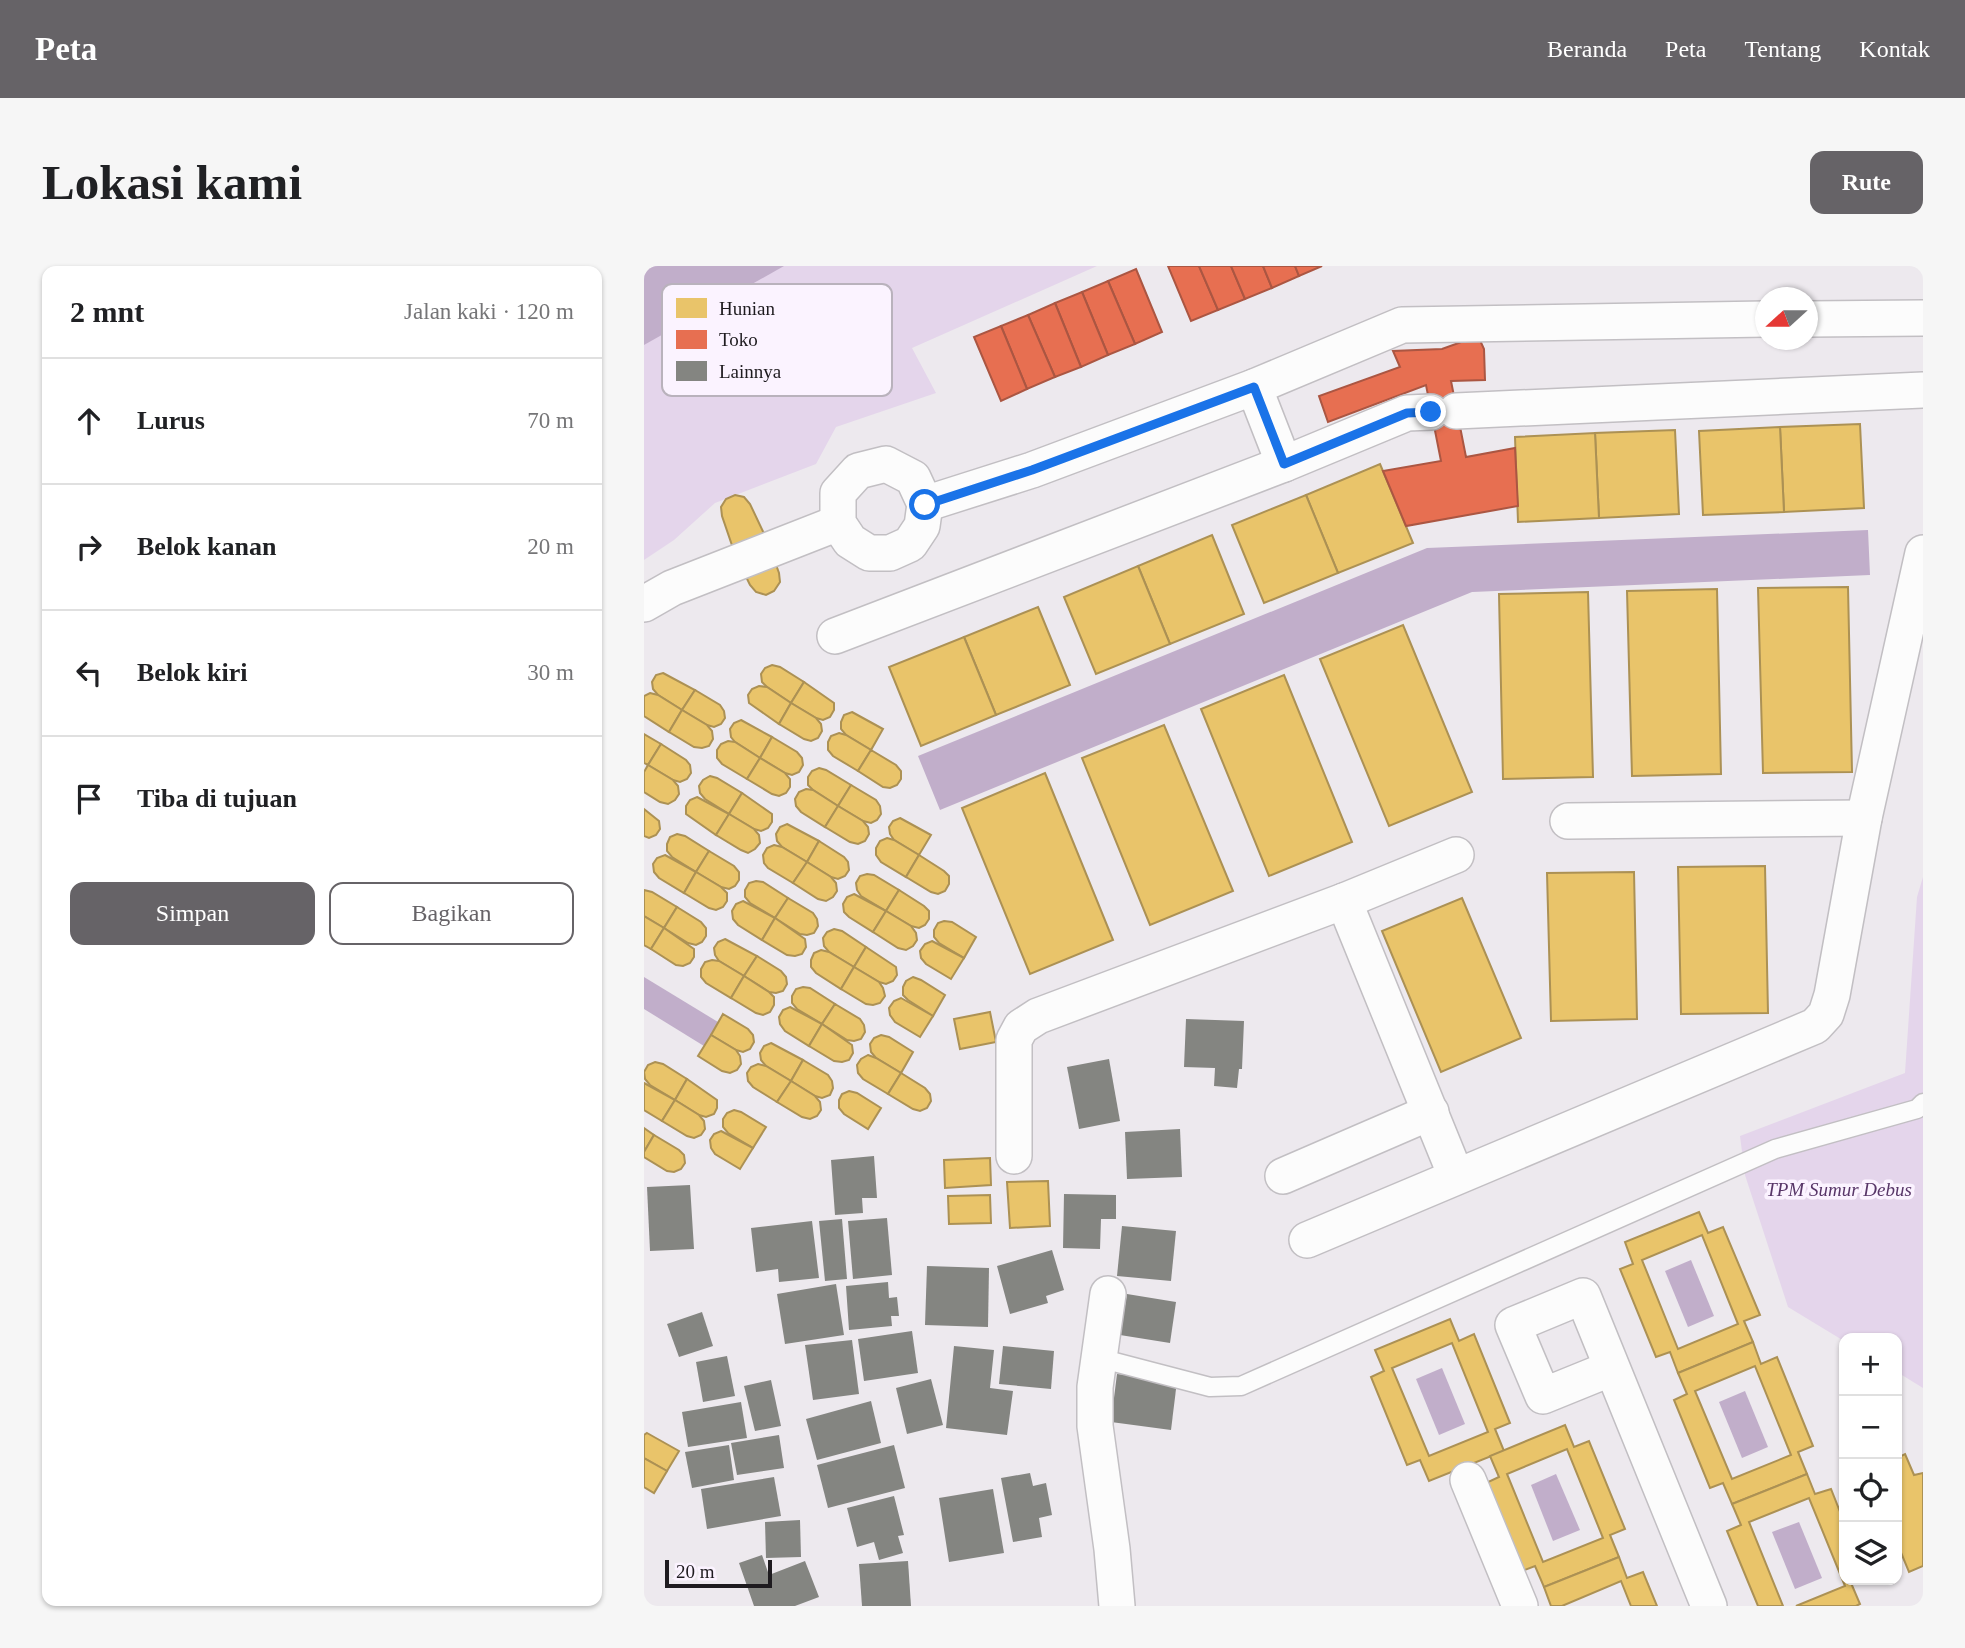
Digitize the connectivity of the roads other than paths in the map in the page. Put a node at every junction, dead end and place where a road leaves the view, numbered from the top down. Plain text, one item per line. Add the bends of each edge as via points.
1 (1923, 318) edge
2 (1755, 319) edge
3 (1818, 319) edge
4 (1254, 387) junction
5 (1923, 390) edge
6 (1284, 464) junction
7 (925, 505) junction
8 (838, 523) junction
9 (1923, 553) edge
10 (644, 604) edge
11 (835, 636) dead end
12 (1864, 818) junction
13 (1569, 821) dead end
14 (1455, 855) dead end
15 (1344, 901) junction
16 (1923, 1103) edge
17 (1431, 1112) junction
18 (1014, 1156) dead end
19 (1283, 1176) dead end
20 (1456, 1176) junction
21 (1307, 1240) dead end
22 (1108, 1294) dead end
23 (1099, 1358) junction
24 (1612, 1368) dead end
25 (1468, 1480) dead end
26 (1117, 1606) edge
27 (1520, 1606) edge
28 (1709, 1606) edge

1 - 3 street
2 - 4 street via 1402,325
4 - 6 street
4 - 7 street
5 - 6 street via 1407,413
6 - 11 street
7 - 8 street via 922,526 910,544 890,553 869,553 850,541
7 - 8 street via 913,478 886,464 858,471 838,493
8 - 10 street via 672,588
9 - 12 street
12 - 13 street
12 - 20 street via 1832,995 1826,1014 1815,1026
14 - 15 street
15 - 17 street
15 - 18 street via 1038,1016 1021,1027 1014,1041
16 - 23 lane via 1775,1149 1241,1386 1210,1387
17 - 19 street
17 - 20 street
20 - 21 street
22 - 23 street
23 - 26 street via 1095,1426
24 - 28 street
25 - 27 street

